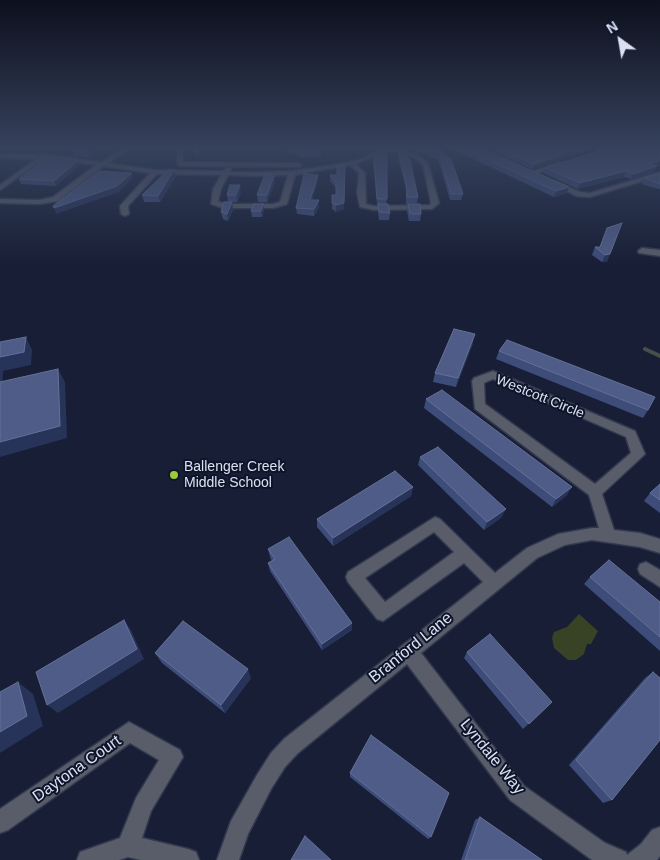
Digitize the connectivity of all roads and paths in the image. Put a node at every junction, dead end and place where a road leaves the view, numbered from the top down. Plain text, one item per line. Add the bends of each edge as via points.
1 (68, 189) edge
2 (139, 189) edge
3 (217, 189) edge
4 (287, 189) edge
5 (360, 189) edge
6 (432, 189) edge
7 (568, 189) edge
8 (610, 189) edge
9 (0, 201) edge
10 (125, 214) dead end
11 (642, 252) dead end
12 (660, 253) edge
13 (595, 492) junction
14 (608, 534) junction
15 (660, 546) edge
16 (465, 553) junction
17 (646, 569) dead end
18 (660, 580) edge
19 (494, 582) junction
20 (408, 651) junction
21 (0, 822) edge
22 (660, 838) edge
23 (128, 846) junction
24 (88, 860) edge
25 (188, 860) edge
26 (228, 860) edge
27 (618, 860) edge
28 (636, 860) edge

1 - 9 street via 55,199 39,202
2 - 10 street via 124,206
3 - 4 street via 215,204 262,207 283,204
5 - 6 street via 363,205 374,208 432,208 435,203
7 - 8 street via 590,195
11 - 12 street
13 - 13 street, Westcott Circle via 480,406 478,381 492,376 631,434 638,454
13 - 14 street
14 - 15 street, Branford Lane
14 - 19 street, Branford Lane via 576,536 548,544
16 - 16 street via 435,522 354,577 383,613
16 - 19 street
17 - 18 street
19 - 20 street, Branford Lane
20 - 26 street, Branford Lane via 306,733 278,760 239,829
20 - 27 street, Lyndale Way via 517,793 597,851
21 - 23 street, Daytona Court via 129,732 172,756 143,804
22 - 28 street via 649,852
23 - 24 street
23 - 25 street

